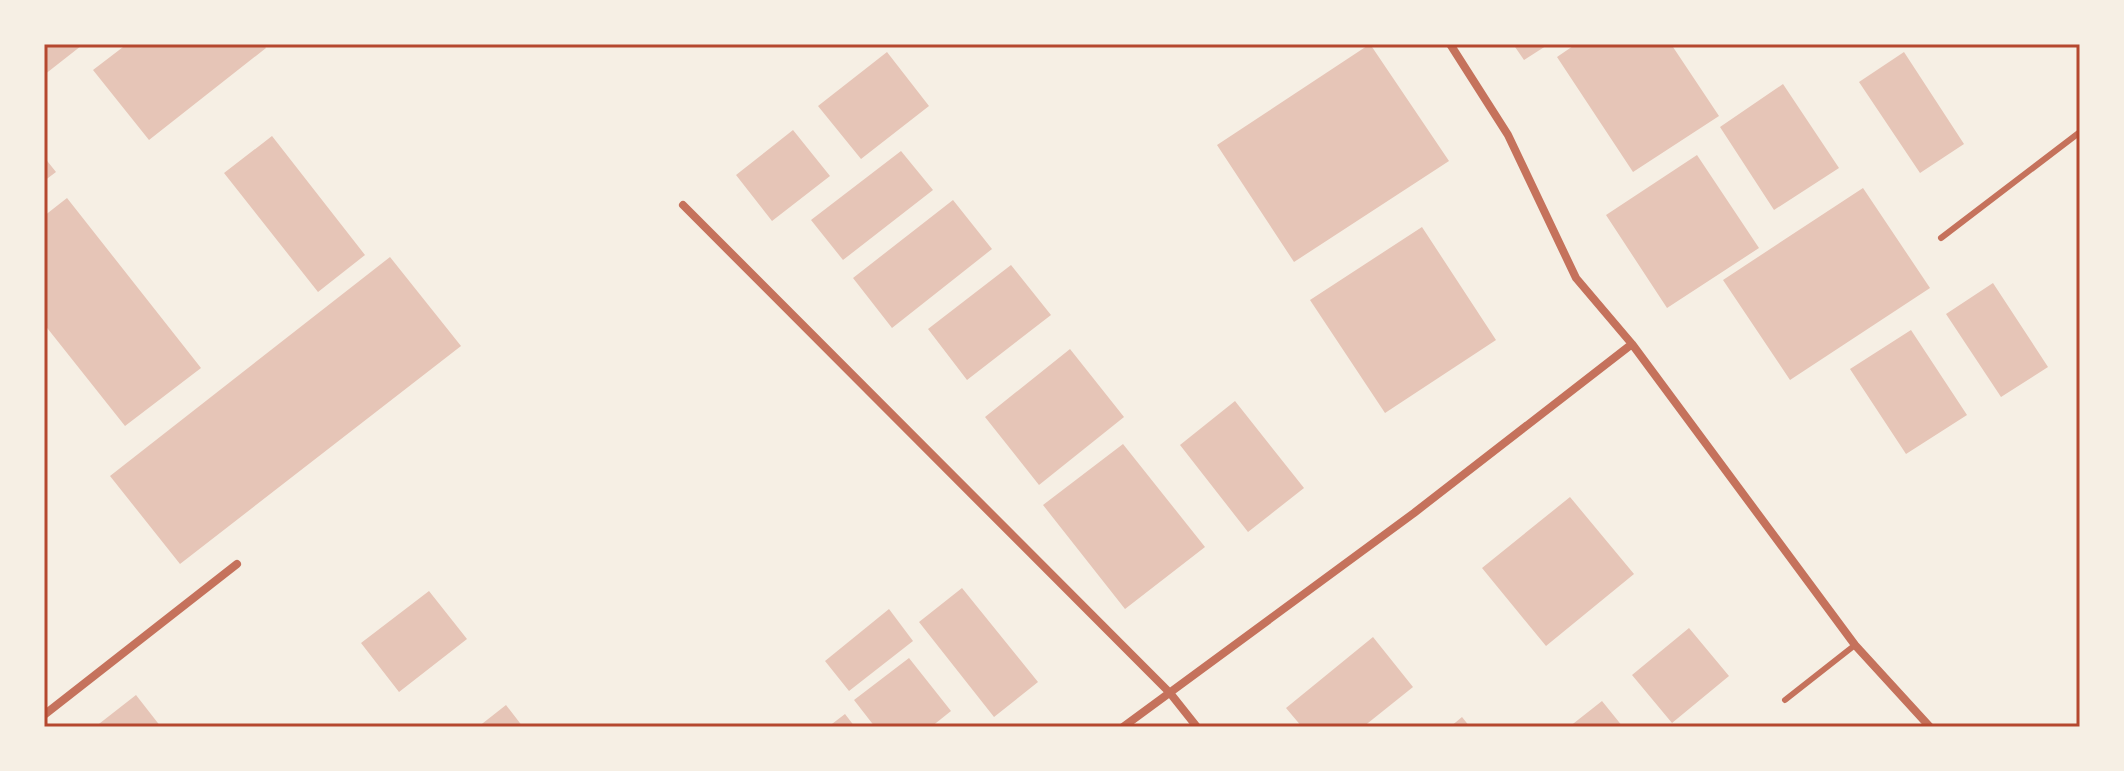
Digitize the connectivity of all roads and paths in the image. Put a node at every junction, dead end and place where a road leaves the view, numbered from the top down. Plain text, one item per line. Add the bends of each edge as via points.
1 (1450, 44) edge
2 (2080, 132) edge
3 (683, 205) dead end
4 (1941, 238) dead end
5 (1632, 344) junction
6 (237, 564) dead end
7 (1855, 645) junction
8 (1170, 693) junction
9 (1785, 700) dead end
10 (44, 715) edge
11 (1123, 727) edge
12 (1197, 727) edge
13 (1930, 727) edge

1 - 5 street via 1508,135 1576,278
2 - 4 lane
3 - 8 street
5 - 7 street
5 - 8 street
6 - 10 street
7 - 9 lane
7 - 13 street
8 - 11 street
8 - 12 street

